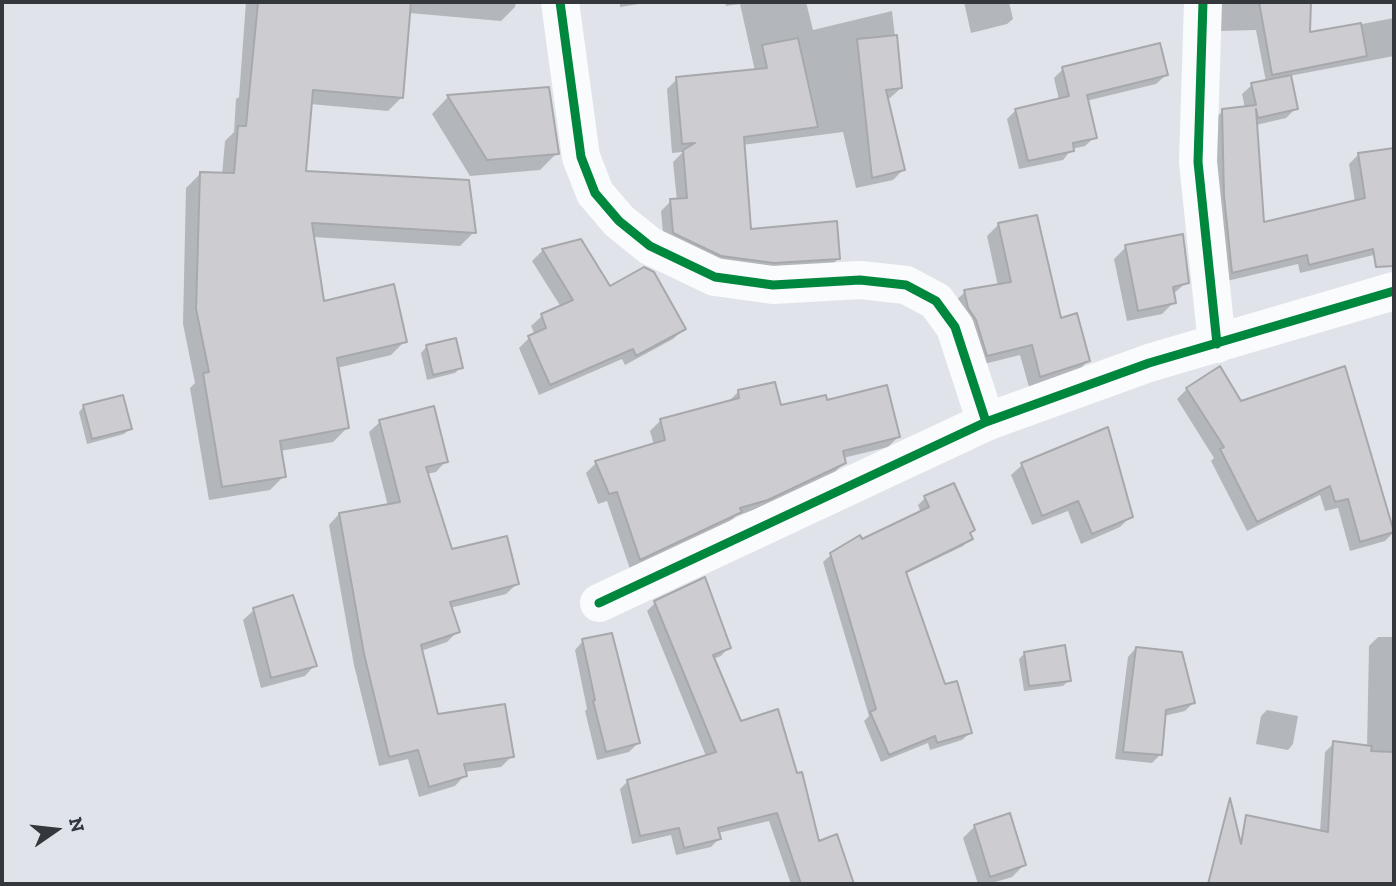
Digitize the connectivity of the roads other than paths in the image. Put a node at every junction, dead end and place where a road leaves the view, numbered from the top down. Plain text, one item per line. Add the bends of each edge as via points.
1 (559, 2) edge
2 (1203, 2) edge
3 (1394, 291) edge
4 (1217, 344) junction
5 (986, 422) junction
6 (599, 603) dead end

1 - 5 street via 581,157 595,192 619,221 650,246 715,277 773,285 860,280 906,285 936,301 955,327
2 - 4 street via 1198,162
3 - 4 street
4 - 5 street via 1149,363
5 - 6 street

